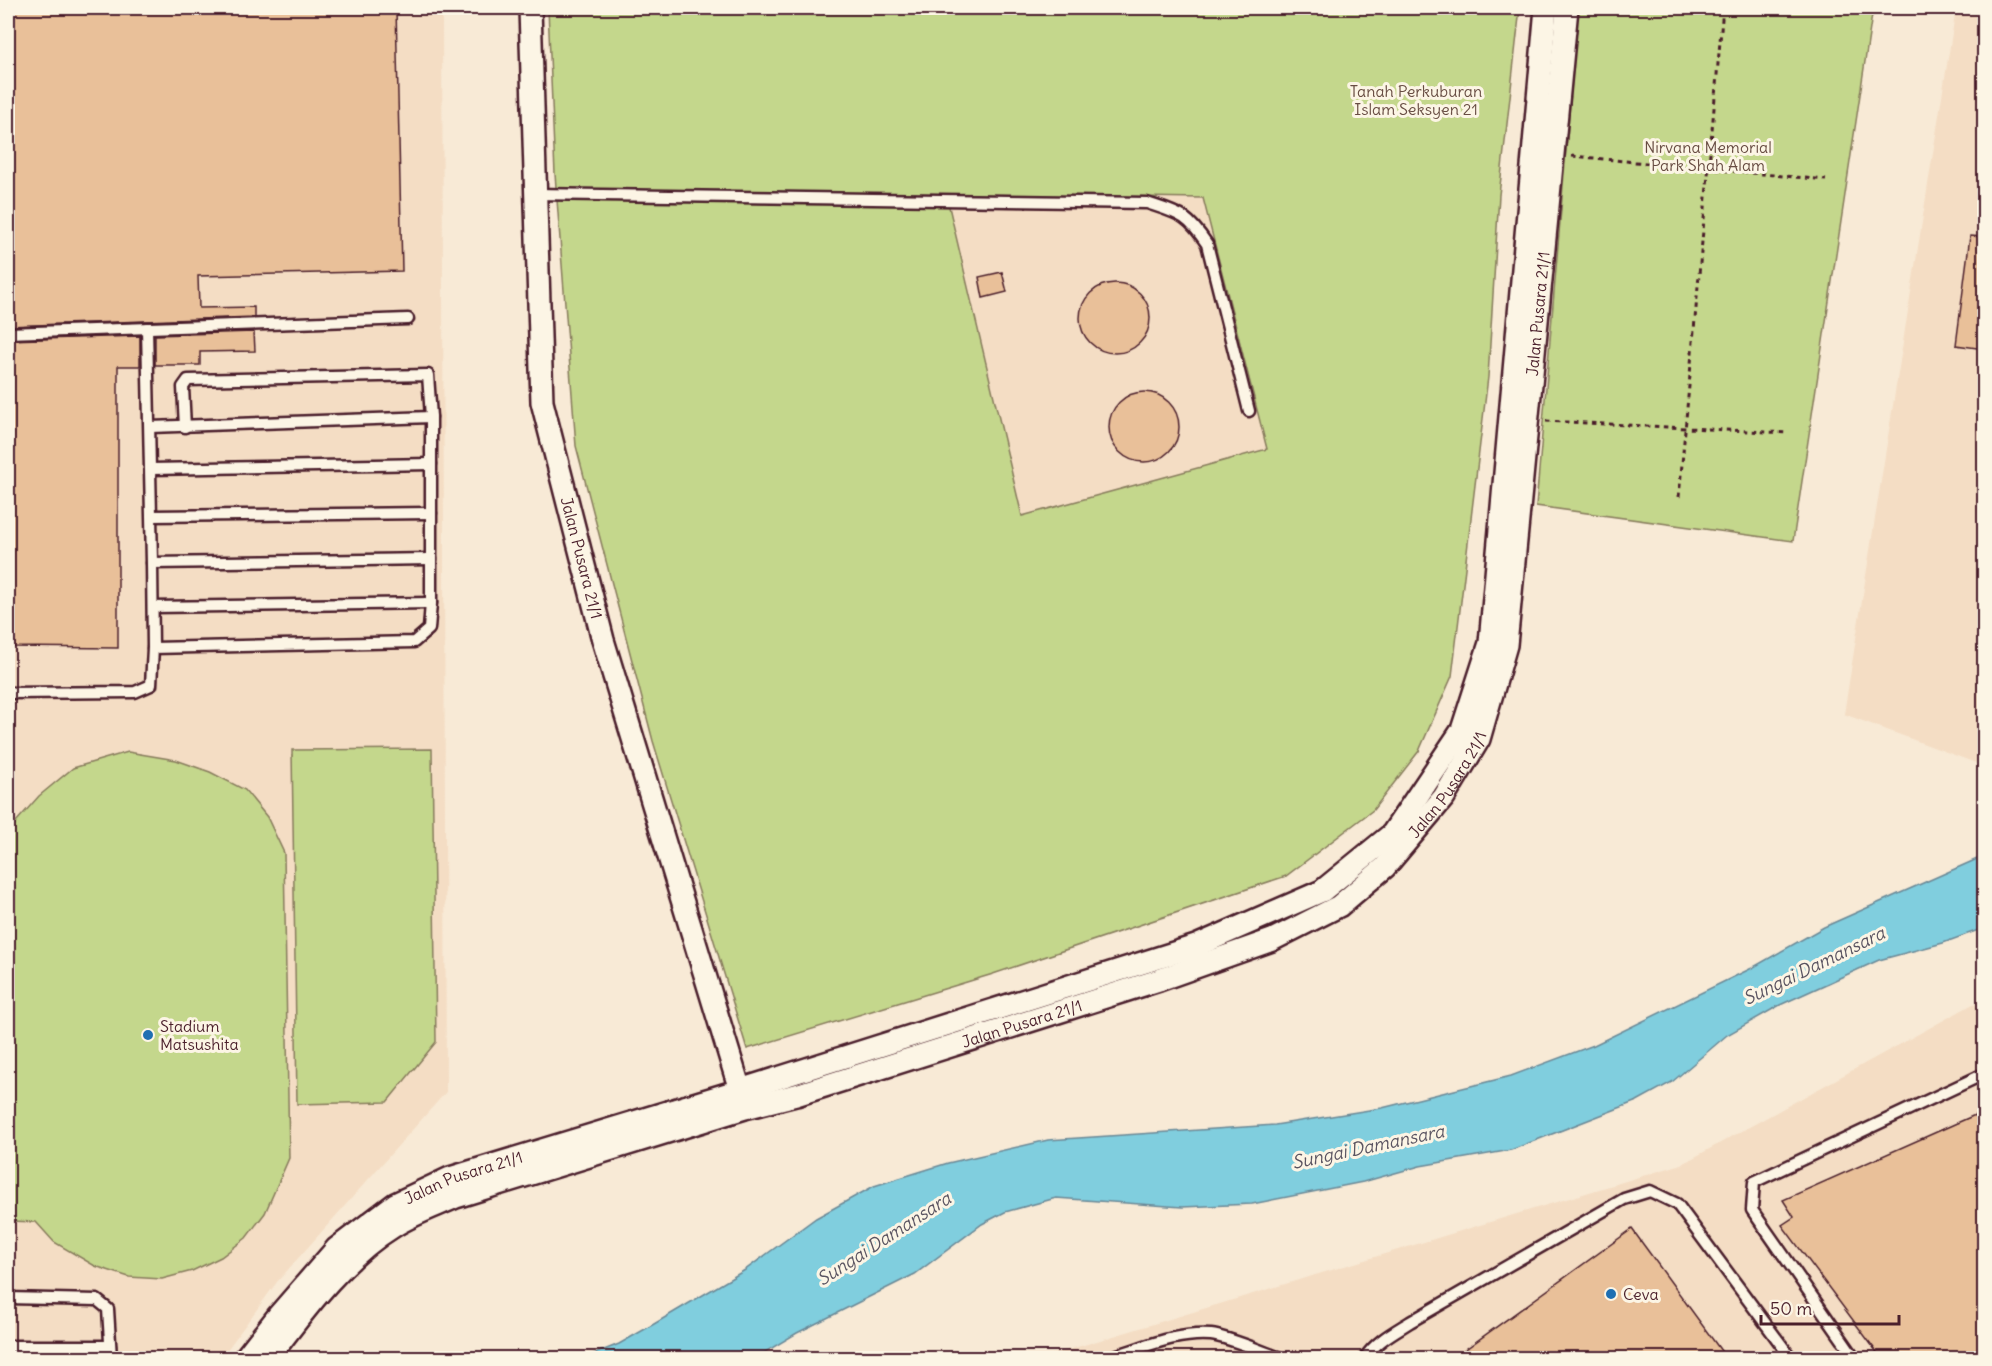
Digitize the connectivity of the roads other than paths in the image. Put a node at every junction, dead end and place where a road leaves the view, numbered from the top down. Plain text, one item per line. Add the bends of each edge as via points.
1 (530, 8) edge
2 (1546, 8) edge
3 (1567, 8) edge
4 (534, 194) junction
5 (408, 319) dead end
6 (147, 328) junction
7 (8, 333) edge
8 (1249, 411) dead end
9 (431, 417) junction
10 (150, 427) junction
11 (185, 427) junction
12 (431, 464) junction
13 (151, 469) junction
14 (431, 513) junction
15 (152, 516) junction
16 (431, 559) junction
17 (152, 563) junction
18 (431, 603) junction
19 (153, 608) junction
20 (153, 648) junction
21 (8, 693) edge
22 (1984, 1074) edge
23 (742, 1099) junction
24 (8, 1298) edge
25 (111, 1346) junction
26 (8, 1347) edge
27 (111, 1359) edge
28 (245, 1359) edge
29 (268, 1359) edge
30 (1107, 1359) edge
31 (1281, 1359) edge
32 (1365, 1359) edge
33 (1791, 1359) edge
34 (1855, 1359) edge

1 - 4 street, Jalan Pusara 21/1
2 - 23 street, Jalan Pusara 21/1 via 1491,643 1462,730 1392,834 1322,891 1196,946
3 - 23 street, Jalan Pusara 21/1 via 1506,645 1479,739 1444,797 1385,867 1339,906 1272,940 1159,980 796,1095
4 - 8 lane via 1147,203 1182,215 1196,226 1208,244
4 - 23 street, Jalan Pusara 21/1 via 542,402 603,640
5 - 6 lane
6 - 7 lane
6 - 10 lane
9 - 11 lane
9 - 11 lane via 428,375 188,380 183,387
9 - 12 lane
10 - 11 lane
10 - 13 lane
12 - 13 lane
12 - 14 lane
13 - 15 lane
14 - 15 lane
14 - 16 lane
15 - 17 lane
16 - 17 lane
16 - 18 lane
17 - 19 lane
18 - 19 lane
18 - 20 lane via 429,629 414,642
19 - 20 lane
20 - 21 lane via 151,685 135,692
22 - 34 lane via 1754,1182 1752,1210
23 - 28 street, Jalan Pusara 21/1 via 450,1178 395,1204 337,1248
23 - 29 street, Jalan Pusara 21/1 via 456,1197 394,1226 345,1264
24 - 25 lane via 97,1300 108,1309
25 - 26 lane
25 - 27 lane
30 - 31 lane via 1181,1336 1198,1335 1213,1335
32 - 33 lane via 1384,1339 1410,1322 1624,1199 1650,1191 1677,1204

